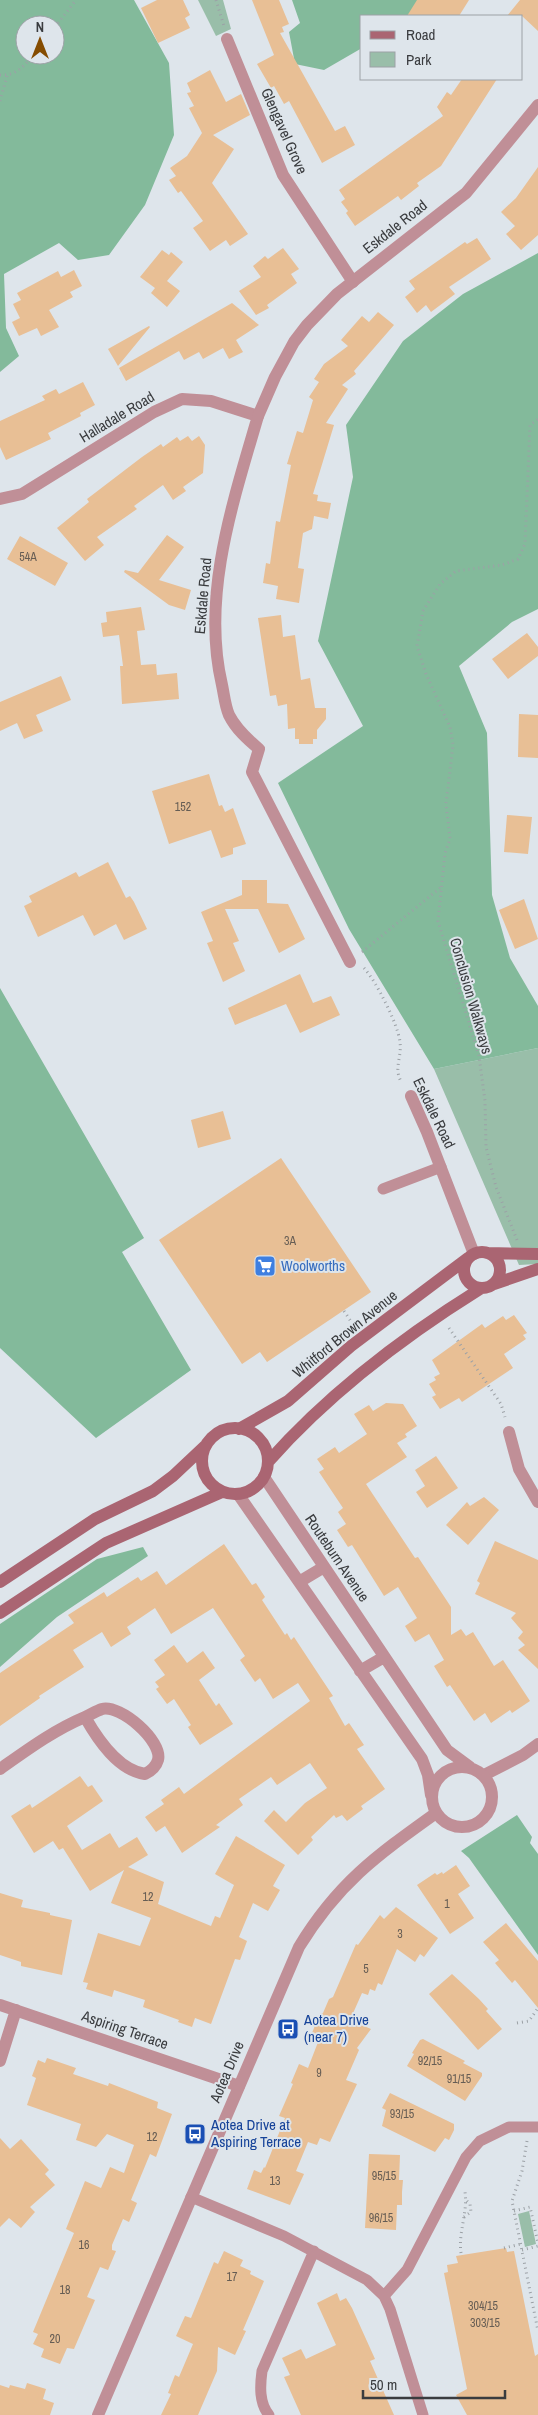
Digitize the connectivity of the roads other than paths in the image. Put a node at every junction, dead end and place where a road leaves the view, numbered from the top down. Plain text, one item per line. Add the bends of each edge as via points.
1 (227, 38) road end
2 (538, 105) edge
3 (353, 282) junction
4 (258, 416) junction
5 (0, 499) edge
6 (350, 962) road end
7 (411, 1096) road end
8 (441, 1167) junction
9 (383, 1189) dead end
10 (538, 1254) edge
11 (476, 1255) junction
12 (538, 1269) edge
13 (494, 1284) junction
14 (480, 1289) junction
15 (239, 1429) junction
16 (509, 1432) road end
17 (206, 1445) junction
18 (268, 1462) junction
19 (264, 1477) junction
20 (222, 1492) junction
21 (238, 1494) junction
22 (538, 1502) edge
23 (324, 1567) junction
24 (0, 1582) edge
25 (299, 1582) junction
26 (0, 1613) edge
27 (384, 1656) junction
28 (360, 1671) junction
29 (84, 1717) junction
30 (538, 1744) edge
31 (470, 1767) junction
32 (0, 1769) edge
33 (484, 1776) junction
34 (431, 1795) junction
35 (436, 1813) junction
36 (0, 2005) edge
37 (16, 2010) junction
38 (0, 2061) edge
39 (239, 2086) junction
40 (533, 2126) edge
41 (191, 2197) junction
42 (314, 2250) junction
43 (384, 2296) junction
44 (98, 2415) edge
45 (269, 2415) edge
46 (423, 2415) edge

1 - 3 street, Glengavel Grove via 283,175
2 - 3 street, Eskdale Road via 466,193
3 - 4 street, Eskdale Road via 337,294 294,342
4 - 5 street, Halladale Road via 211,401 182,399 154,412 22,494
4 - 6 street, Eskdale Road via 219,572 214,617 216,660 229,714 242,735 259,749 252,772
7 - 8 street, Eskdale Road
8 - 9 lane
8 - 11 street, Eskdale Road
10 - 11 main road
11 - 13 main road via 496,1259 500,1268
11 - 14 main road via 463,1268 470,1285
11 - 15 main road, Whitford Brown Avenue via 351,1346 288,1401
12 - 13 main road
13 - 14 main road
14 - 18 main road via 374,1362
15 - 17 main road via 222,1431
15 - 18 main road via 249,1432 261,1442
16 - 22 street via 519,1469
17 - 20 main road via 202,1455 203,1472 208,1482
17 - 24 main road via 153,1491 95,1519
18 - 19 main road
19 - 21 main road via 253,1489
19 - 23 street, Routeburn Avenue
20 - 21 main road
20 - 26 main road via 106,1543
21 - 25 street
23 - 25 street
23 - 27 street, Routeburn Avenue
25 - 28 street
27 - 28 street
27 - 31 street, Routeburn Avenue via 447,1750
28 - 34 street via 422,1759
29 - 29 street via 127,1768 146,1774 154,1768 158,1760 157,1747 150,1737 116,1709 102,1709
29 - 32 street via 69,1723
30 - 33 street
31 - 33 street, Routeburn Avenue
31 - 34 street via 459,1766 444,1772
33 - 35 street via 492,1796 488,1812 478,1823 455,1826
34 - 35 street
35 - 39 street, Aotea Drive via 362,1868 315,1922 299,1947
36 - 37 street, Aspiring Terrace
37 - 38 street
37 - 39 street, Aspiring Terrace
39 - 41 street, Aotea Drive
40 - 43 lane via 510,2127 480,2141 466,2157 407,2270
41 - 42 lane
41 - 44 street, Aotea Drive
42 - 43 lane via 367,2280
42 - 45 lane via 262,2371 260,2388 264,2410
43 - 46 lane

